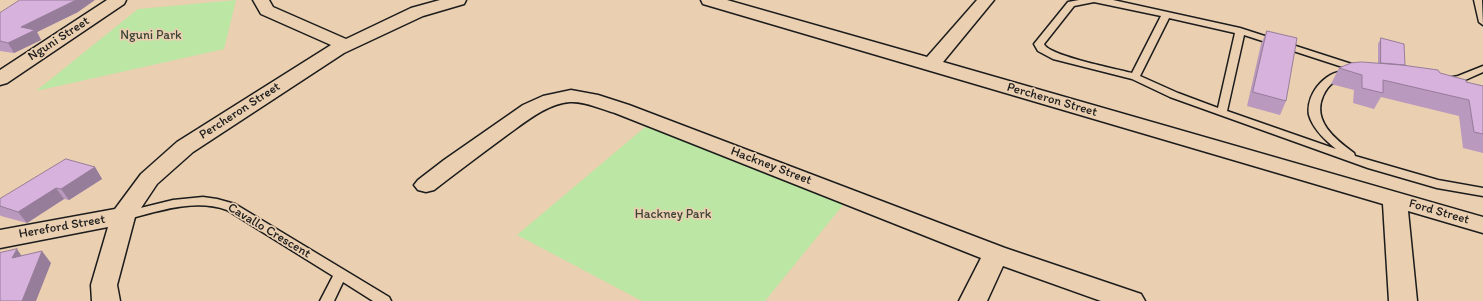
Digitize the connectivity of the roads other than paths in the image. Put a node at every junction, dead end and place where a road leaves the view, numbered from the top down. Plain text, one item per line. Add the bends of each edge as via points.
1 (118, 0) edge
2 (261, 0) edge
3 (458, 0) edge
4 (709, 0) edge
5 (986, 0) edge
6 (1094, 0) edge
7 (1478, 0) edge
8 (739, 3) edge
9 (1166, 16) junction
10 (1483, 22) edge
11 (1240, 32) junction
12 (345, 45) junction
13 (932, 65) junction
14 (1480, 73) edge
15 (1135, 78) junction
16 (0, 79) edge
17 (1454, 90) edge
18 (1222, 113) junction
19 (1372, 166) junction
20 (426, 184) dead end
21 (1483, 192) edge
22 (1395, 199) junction
23 (123, 216) junction
24 (1483, 225) edge
25 (0, 239) edge
26 (996, 254) junction
27 (340, 274) junction
28 (106, 301) edge
29 (327, 301) edge
30 (384, 301) edge
31 (972, 301) edge
32 (1131, 301) edge
33 (1403, 301) edge

1 - 16 street, Nguni Street
2 - 12 street via 267,10
3 - 12 street, Percheron Street via 417,12
4 - 8 street, Percheron Street
5 - 13 street
6 - 9 lane
6 - 15 lane via 1070,4 1039,44 1041,49 1056,57
7 - 10 lane
8 - 13 street, Percheron Street
9 - 11 lane
9 - 15 lane
11 - 18 lane
11 - 19 lane via 1369,72 1330,79 1320,87 1314,108 1322,128 1335,143 1350,155
12 - 23 street, Percheron Street via 185,147 149,179
13 - 22 street, Percheron Street
14 - 17 lane via 1437,84
15 - 18 lane
18 - 19 lane
19 - 21 lane via 1437,184
20 - 26 street, Hackney Street via 526,112 557,98 572,96 622,109
22 - 24 street, Ford Street
22 - 33 street
23 - 25 street, Hereford Street
23 - 27 lane, Cavallo Crescent via 185,202 204,200 219,203 231,207
23 - 28 street, Percheron Street via 104,285
26 - 31 street
26 - 32 street, Hackney Street
27 - 29 lane
27 - 30 lane, Cavallo Crescent

